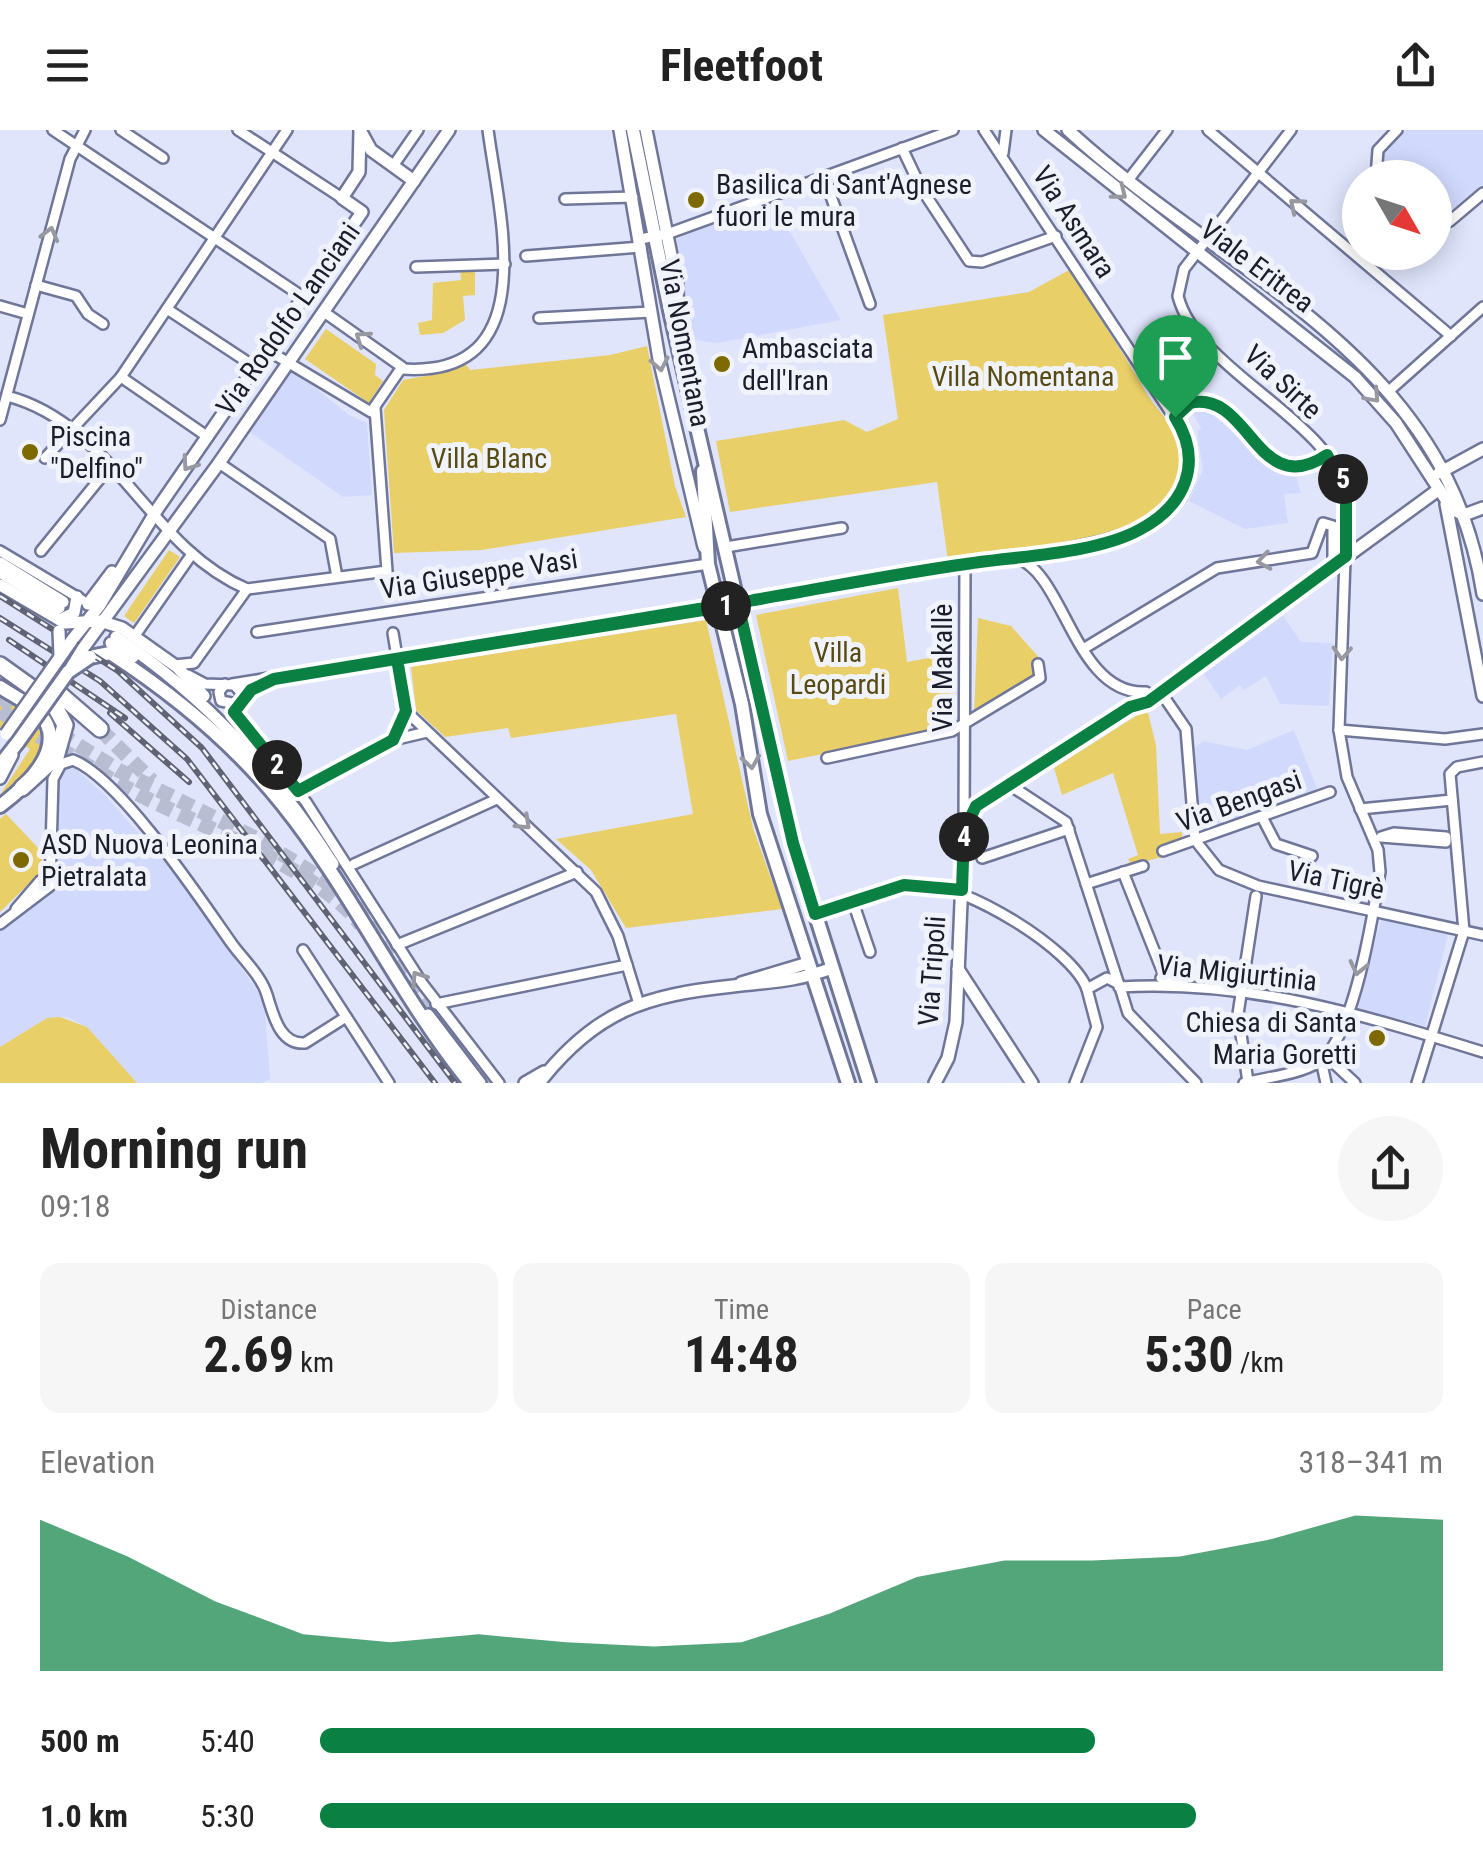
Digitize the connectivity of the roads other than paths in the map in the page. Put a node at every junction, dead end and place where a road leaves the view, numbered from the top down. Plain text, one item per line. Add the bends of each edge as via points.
1 (53, 130) edge
2 (85, 130) edge
3 (121, 130) edge
4 (238, 130) edge
5 (287, 130) edge
6 (418, 130) edge
7 (449, 130) edge
8 (488, 130) edge
9 (620, 130) edge
10 (633, 130) edge
11 (646, 130) edge
12 (954, 130) edge
13 (984, 130) edge
14 (1005, 130) edge
15 (1018, 130) edge
16 (1045, 130) edge
17 (1068, 130) edge
18 (1167, 130) edge
19 (1208, 130) edge
20 (1291, 130) edge
21 (1396, 130) edge
22 (75, 145) junction
23 (902, 148) junction
24 (272, 153) junction
25 (1004, 156) junction
26 (164, 158) dead end
27 (1377, 160) edge
28 (389, 164) junction
29 (358, 172) junction
30 (1258, 172) junction
31 (824, 177) junction
32 (1129, 179) junction
33 (414, 181) junction
34 (1483, 193) edge
35 (342, 198) junction
36 (633, 198) junction
37 (565, 199) dead end
38 (362, 212) junction
39 (1452, 219) edge
40 (383, 225) junction
41 (1056, 236) junction
42 (1208, 239) junction
43 (216, 240) junction
44 (655, 242) junction
45 (1197, 252) junction
46 (526, 256) dead end
47 (506, 264) junction
48 (416, 268) dead end
49 (36, 285) junction
50 (302, 297) junction
51 (870, 304) dead end
52 (0, 306) edge
53 (1483, 308) edge
54 (167, 310) junction
55 (324, 312) junction
56 (652, 312) junction
57 (28, 314) junction
58 (540, 318) dead end
59 (104, 324) dead end
60 (1451, 336) junction
61 (678, 346) junction
62 (267, 350) junction
63 (289, 361) junction
64 (255, 367) junction
65 (402, 368) junction
66 (121, 377) junction
67 (1390, 390) junction
68 (7, 396) junction
69 (374, 408) junction
70 (1175, 417) junction
71 (0, 420) edge
72 (217, 423) junction
73 (72, 428) junction
74 (208, 437) junction
75 (237, 437) junction
76 (1482, 451) edge
77 (703, 453) junction
78 (1435, 453) junction
79 (1327, 455) junction
80 (45, 458) dead end
81 (1420, 460) junction
82 (219, 462) junction
83 (111, 465) junction
84 (684, 466) junction
85 (1444, 470) junction
86 (1430, 477) junction
87 (704, 480) junction
88 (1438, 490) junction
89 (1446, 504) junction
90 (1483, 508) edge
91 (705, 513) junction
92 (154, 515) junction
93 (1464, 515) junction
94 (842, 528) dead end
95 (699, 529) junction
96 (168, 535) junction
97 (726, 547) junction
98 (41, 550) dead end
99 (0, 552) edge
100 (1049, 552) junction
101 (192, 554) junction
102 (1346, 556) junction
103 (1012, 558) junction
104 (0, 562) edge
105 (708, 564) junction
106 (965, 564) junction
107 (1333, 565) junction
108 (0, 572) edge
109 (337, 577) junction
110 (1039, 577) junction
111 (0, 585) edge
112 (247, 590) junction
113 (1483, 594) edge
114 (118, 602) junction
115 (738, 604) junction
116 (718, 608) junction
117 (91, 609) junction
118 (60, 612) junction
119 (83, 625) junction
120 (257, 632) dead end
121 (392, 633) dead end
122 (134, 637) junction
123 (115, 640) junction
124 (209, 646) junction
125 (1083, 649) junction
126 (87, 652) junction
127 (0, 654) edge
128 (60, 656) junction
129 (397, 659) junction
130 (1038, 664) dead end
131 (0, 665) edge
132 (177, 667) junction
133 (274, 679) junction
134 (209, 684) junction
135 (228, 684) junction
136 (0, 687) edge
137 (1126, 688) junction
138 (1153, 691) junction
139 (1483, 696) edge
140 (239, 702) junction
141 (1130, 707) junction
142 (406, 711) junction
143 (964, 727) junction
144 (100, 729) tunnel mouth
145 (1339, 730) junction
146 (427, 732) junction
147 (1483, 734) edge
148 (6, 740) edge
149 (242, 740) junction
150 (393, 740) junction
151 (827, 758) dead end
152 (1483, 762) edge
153 (0, 765) edge
154 (964, 772) junction
155 (0, 778) edge
156 (1008, 784) junction
157 (22, 788) junction
158 (298, 791) junction
159 (1330, 792) dead end
160 (498, 799) junction
161 (1452, 800) junction
162 (0, 806) edge
163 (976, 806) junction
164 (1360, 809) junction
165 (1262, 817) junction
166 (1068, 828) junction
167 (964, 831) junction
168 (1451, 839) junction
169 (1195, 840) junction
170 (1164, 851) dead end
171 (1312, 856) dead end
172 (982, 858) dead end
173 (354, 864) dead end
174 (1143, 866) dead end
175 (577, 872) junction
176 (1124, 872) junction
177 (1086, 884) junction
178 (962, 890) junction
179 (1256, 896) dead end
180 (853, 902) junction
181 (982, 905) junction
182 (961, 909) junction
183 (1372, 911) junction
184 (815, 914) junction
185 (0, 924) edge
186 (1464, 930) junction
187 (1483, 935) edge
188 (396, 945) junction
189 (304, 950) dead end
190 (870, 952) dead end
191 (1112, 964) junction
192 (628, 965) junction
193 (832, 968) junction
194 (810, 969) junction
195 (958, 969) junction
196 (1081, 973) junction
197 (1185, 979) dead end
198 (1119, 986) junction
199 (1087, 989) junction
200 (1241, 991) junction
201 (957, 992) junction
202 (977, 997) junction
203 (436, 1004) junction
204 (639, 1004) junction
205 (1348, 1011) junction
206 (346, 1017) junction
207 (1432, 1036) junction
208 (1483, 1052) edge
209 (1324, 1058) junction
210 (552, 1067) junction
211 (1246, 1082) edge
212 (388, 1083) edge
213 (470, 1083) edge
214 (480, 1083) edge
215 (499, 1083) edge
216 (525, 1083) edge
217 (540, 1083) edge
218 (848, 1083) edge
219 (869, 1083) edge
220 (936, 1083) edge
221 (1032, 1083) edge
222 (1076, 1083) edge
223 (1196, 1083) edge
224 (1326, 1083) edge
225 (1355, 1083) edge
226 (1417, 1083) edge

1 - 22 street
2 - 22 street
3 - 26 street
4 - 24 street
5 - 24 street
6 - 28 street
7 - 33 street, Via Rodolfo Lanciani
8 - 47 street
9 - 36 street, Via Nomentana
10 - 44 main road, Via Nomentana
11 - 44 street, Via Nomentana
12 - 23 street
13 - 25 street, Via Asmara
14 - 15 street
14 - 25 street
16 -> 45 street, Viale Eritrea
17 - 32 street, Viale Eritrea
18 - 32 street
19 - 30 street
20 - 30 street
21 - 27 street
22 - 43 street
49 -> 22 street
23 - 31 street
23 - 41 street via 970,261
24 - 35 street
24 - 43 street
25 - 41 street, Via Asmara
28 - 29 street via 368,160
28 - 29 street via 360,130
28 - 33 street
29 - 35 street
30 - 42 street
60 -> 30 street
31 - 44 street
31 - 51 street
32 - 42 street, Viale Eritrea
33 - 40 street, Via Rodolfo Lanciani
34 - 39 street
35 - 38 street
36 - 37 street
36 - 44 street, Via Nomentana
38 - 40 street
38 - 50 street, Via Rodolfo Lanciani
40 - 55 street, Via Rodolfo Lanciani
41 - 70 street, Via Asmara
42 - 45 street
42 - 67 street, Viale Eritrea via 1334,336
43 - 50 street
43 - 54 street
44 - 46 street
44 - 56 street, Via Nomentana via 645,270
44 - 61 main road, Via Nomentana
44 - 61 street, Via Nomentana via 677,285
45 - 79 street, Via Sirte via 1178,282 1186,317
45 -> 81 street, Viale Eritrea via 1355,377
47 - 48 street
47 - 65 street via 502,305 483,340 450,362
49 - 57 street
49 - 59 street via 76,296
50 - 62 street, Via Rodolfo Lanciani
52 - 57 street
53 - 60 street
54 - 64 street
54 - 66 street
55 - 63 street, Via Rodolfo Lanciani
65 -> 55 street
56 - 58 street
56 -> 84 street, Via Nomentana
57 - 68 street
60 - 67 street
61 - 77 main road, Via Nomentana
62 - 63 street
62 - 64 street, Via Rodolfo Lanciani
63 - 69 street via 365,412
63 - 75 street, Via Rodolfo Lanciani
64 - 72 street, Via Rodolfo Lanciani
65 - 69 street
66 - 73 street
66 - 74 street
67 - 78 street, Viale Eritrea
68 - 71 street
68 - 73 street via 45,408
69 - 109 street via 387,571
70 - 79 street via 1190,403 1208,402 1282,465 1301,468
70 - 100 street, Via Asmara via 1190,464 1174,503 1128,536
72 - 74 street, Via Rodolfo Lanciani
72 - 75 street
73 - 80 street
73 - 83 street
74 -> 92 street, Via Rodolfo Lanciani
75 - 82 street, Via Rodolfo Lanciani
76 - 85 street
77 - 87 main road, Via Nomentana
77 - 97 main road, Via Nomentana
78 - 81 street
78 - 85 street, Viale Eritrea
79 - 102 street, Via Sirte via 1346,492
81 - 86 street, Viale Eritrea
82 - 96 street, Via Rodolfo Lanciani
82 - 109 street via 330,539
83 - 92 street
83 - 98 street
84 - 87 street
84 - 95 street, Via Nomentana
85 - 86 street
85 - 93 street, Viale Eritrea
86 - 88 street, Viale Eritrea
87 - 91 main road, Via Nomentana
88 - 89 street, Viale Eritrea
88 - 102 street, Via Tripoli
89 - 93 street
89 - 139 street
90 - 93 street
91 - 95 street
91 - 105 main road, Via Nomentana
92 - 96 street
92 - 117 street, Via Rodolfo Lanciani
93 - 113 street, Viale Eritrea
94 - 97 street
95 - 105 street, Via Nomentana
96 - 101 street
96 - 114 street, Via Rodolfo Lanciani
97 - 115 main road, Via Nomentana
99 - 117 street
100 - 103 street, Via Asmara
100 - 110 street via 1038,561
101 - 112 street
101 - 122 street
102 - 107 street, Via Tripoli
102 -> 145 street, Via Sirte
103 - 106 street, Via Asmara
103 - 110 street via 1024,560
104 - 118 street
105 - 116 main road, Via Nomentana
105 - 120 street, Via Giuseppe Vasi
106 - 115 street, Via Asmara
106 - 143 street, Via Makallè
107 -> 125 street via 1333,526 1323,524 1312,553 1212,571
107 - 138 street, Via Tripoli
108 - 118 street
109 - 112 street
110 - 125 street
111 - 118 street
112 - 124 street
114 - 117 street, Via Rodolfo Lanciani
114 - 123 street
115 - 116 street, Via Asmara
115 - 184 main road, Via Nomentana
116 - 129 street, Via Asmara
116 -> 194 main road, Via Nomentana via 762,821
117 - 118 street
117 - 119 street
117 - 123 street
117 - 126 street
118 - 119 street
118 - 128 street, bridge
119 - 128 street, bridge
121 - 129 street
122 - 123 street
122 - 132 street
123 - 126 main road
123 - 149 street via 171,676
123 - 213 main road via 281,802 403,993
124 - 132 street via 192,666
124 - 134 street via 198,671
125 - 137 street via 1101,674
126 - 148 main road, bridge
127 - 144 highway via 76,704
128 - 148 street, bridge
129 - 133 street, Via Asmara
129 - 142 street
130 - 143 street via 1040,678
131 - 157 highway via 53,703 66,725 56,758
132 - 134 street
132 - 149 street
133 - 135 street, Via Asmara
133 - 140 street
134 - 135 street, Via Asmara
135 - 140 street via 240,691
135 - 140 street via 220,698 227,705
136 - 157 main road via 40,714 48,732 44,760
137 - 138 street
137 - 141 street
138 - 141 street, Via Tripoli
138 - 169 street via 1186,729
140 - 158 street via 235,716
141 - 156 street, Via Tripoli
142 - 146 street
142 - 150 street
143 - 151 street
143 - 154 street, Via Makallè
145 - 147 street
145 - 164 street, Via Sirte
146 - 150 street
146 - 160 street
148 - 153 main road
148 - 155 street
149 - 214 street via 305,822 422,1006
150 - 158 street
152 - 161 street via 1457,766 1450,774
154 - 163 street, Via Makallè
154 - 167 street, Via Makallè
156 - 163 street, Via Tripoli
156 - 166 street
157 - 162 main road
158 - 188 street
159 - 165 street, Via Bengasi
160 - 173 street
160 -> 175 street
161 - 164 street
161 - 168 street
163 - 167 street, Via Tripoli
164 - 183 street, Via Sirte via 1380,864
165 - 169 street, Via Bengasi
165 - 171 street via 1281,847
166 - 172 street
166 - 177 street
167 - 178 street, Via Tripoli
168 - 168 street via 1394,833 1381,837
168 - 186 street
169 - 170 street, Via Bengasi
169 - 183 street, Via Tigrè via 1215,866 1242,882
174 - 176 street
175 - 188 street
175 - 192 street via 604,903
176 - 177 street
176 - 197 street via 1162,978
177 - 191 street
178 - 180 street via 904,885
178 - 181 street
178 - 182 street, Via Tripoli
179 - 200 street
180 - 184 street
180 - 190 street
181 - 182 street via 970,902
181 - 196 street
182 - 195 street, Via Tripoli
183 - 186 street, Via Tigrè
183 -> 205 street, Via Sirte
184 - 193 main road, Via Nomentana
185 - 206 street via 49,878 53,779 72,760 91,771 174,861 264,989 270,1017 291,1040 305,1044
186 - 187 street, Via Tigrè
186 - 207 street
203 -> 188 street
189 - 206 street
191 - 196 street via 1096,978
191 - 198 street
192 - 203 street
192 - 204 street
193 - 194 street
193 - 219 main road, Via Nomentana
194 - 204 street
194 - 218 main road, Via Nomentana
195 - 201 street, Via Tripoli
195 - 202 street
196 - 199 street
198 - 199 street, Via Migiurtinia via 1107,978
198 - 200 street, Via Migiurtinia
198 - 223 street via 1127,1011
199 - 222 street via 1098,1022
200 - 205 street, Via Migiurtinia
200 - 211 street via 1238,1037
201 - 202 street
201 - 220 street, Via Tripoli via 952,1046
202 - 221 street
203 - 215 street
204 - 210 street via 606,1016
205 - 207 street, Via Migiurtinia
205 - 209 street, Via Sirte
206 - 212 street
207 - 208 street, Via Migiurtinia
207 - 226 street
209 - 211 street
209 - 224 street
209 - 225 street
210 - 216 street
210 - 217 street

